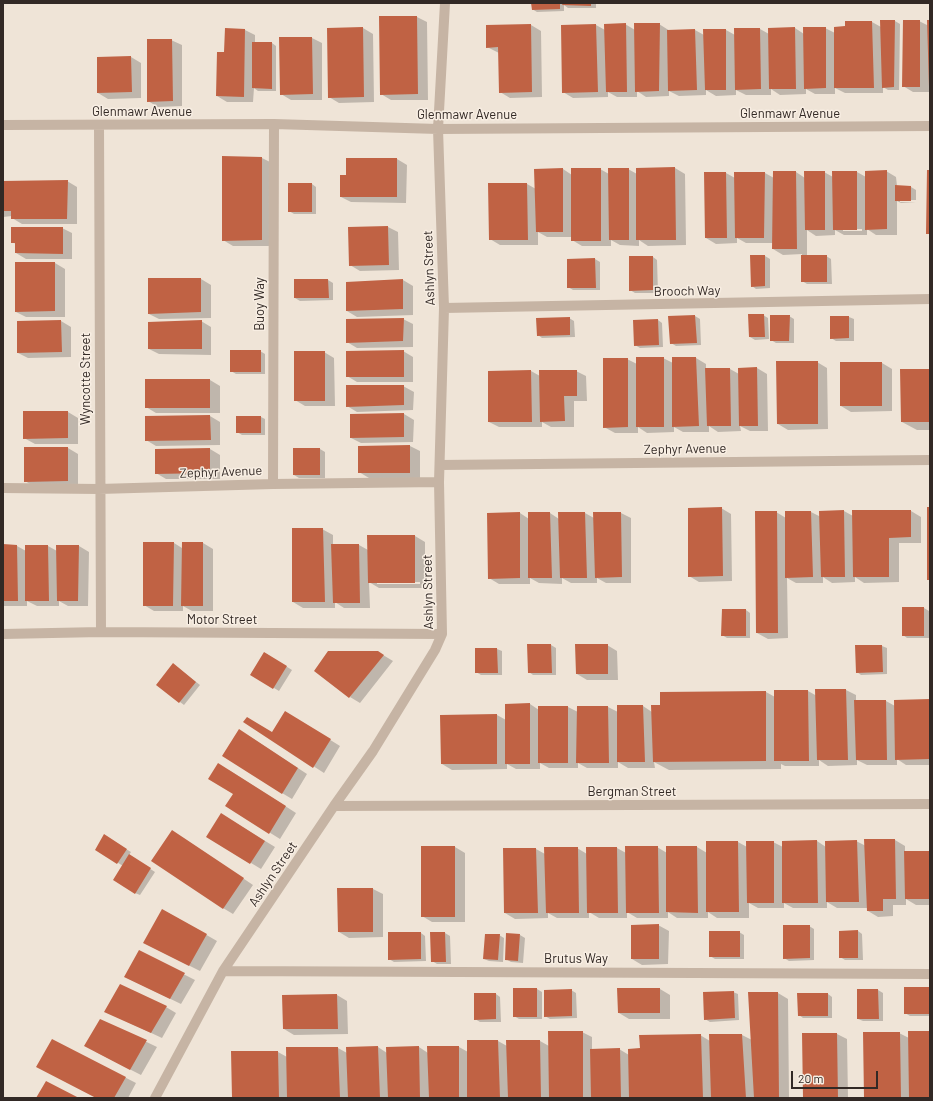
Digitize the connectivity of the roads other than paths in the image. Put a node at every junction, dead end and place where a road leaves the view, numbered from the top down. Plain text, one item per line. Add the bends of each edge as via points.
1 (446, 3) edge
2 (274, 124) junction
3 (3, 125) edge
4 (99, 125) junction
5 (930, 126) edge
6 (438, 129) junction
7 (930, 299) edge
8 (444, 308) junction
9 (930, 460) edge
10 (440, 465) junction
11 (439, 482) junction
12 (273, 484) junction
13 (3, 488) edge
14 (99, 489) junction
15 (101, 632) junction
16 (3, 634) edge
17 (442, 634) junction
18 (930, 804) edge
19 (334, 806) junction
20 (223, 971) junction
21 (930, 974) edge
22 (155, 1098) edge

1 - 6 street, Ashlyn Street
2 - 4 street, Glenmawr Avenue
2 - 6 street, Glenmawr Avenue
2 - 12 street, Buoy Way
3 - 4 street, Glenmawr Avenue
4 - 14 street, Wyncotte Street
5 - 6 street, Glenmawr Avenue
6 - 8 street, Ashlyn Street
7 - 8 street, Brooch Way
8 - 10 street, Ashlyn Street
9 - 10 street, Zephyr Avenue
10 - 11 street, Ashlyn Street
11 - 12 street, Zephyr Avenue
11 - 17 street, Ashlyn Street
12 - 14 street, Zephyr Avenue
13 - 14 street, Zephyr Avenue
14 - 15 street, Wyncotte Street
15 - 16 street, Motor Street
15 - 17 street, Motor Street
17 - 19 street, Ashlyn Street via 435,650 373,751
18 - 19 street, Bergman Street
19 - 20 street, Ashlyn Street
20 - 21 street, Brutus Way
20 - 22 street, Ashlyn Street

